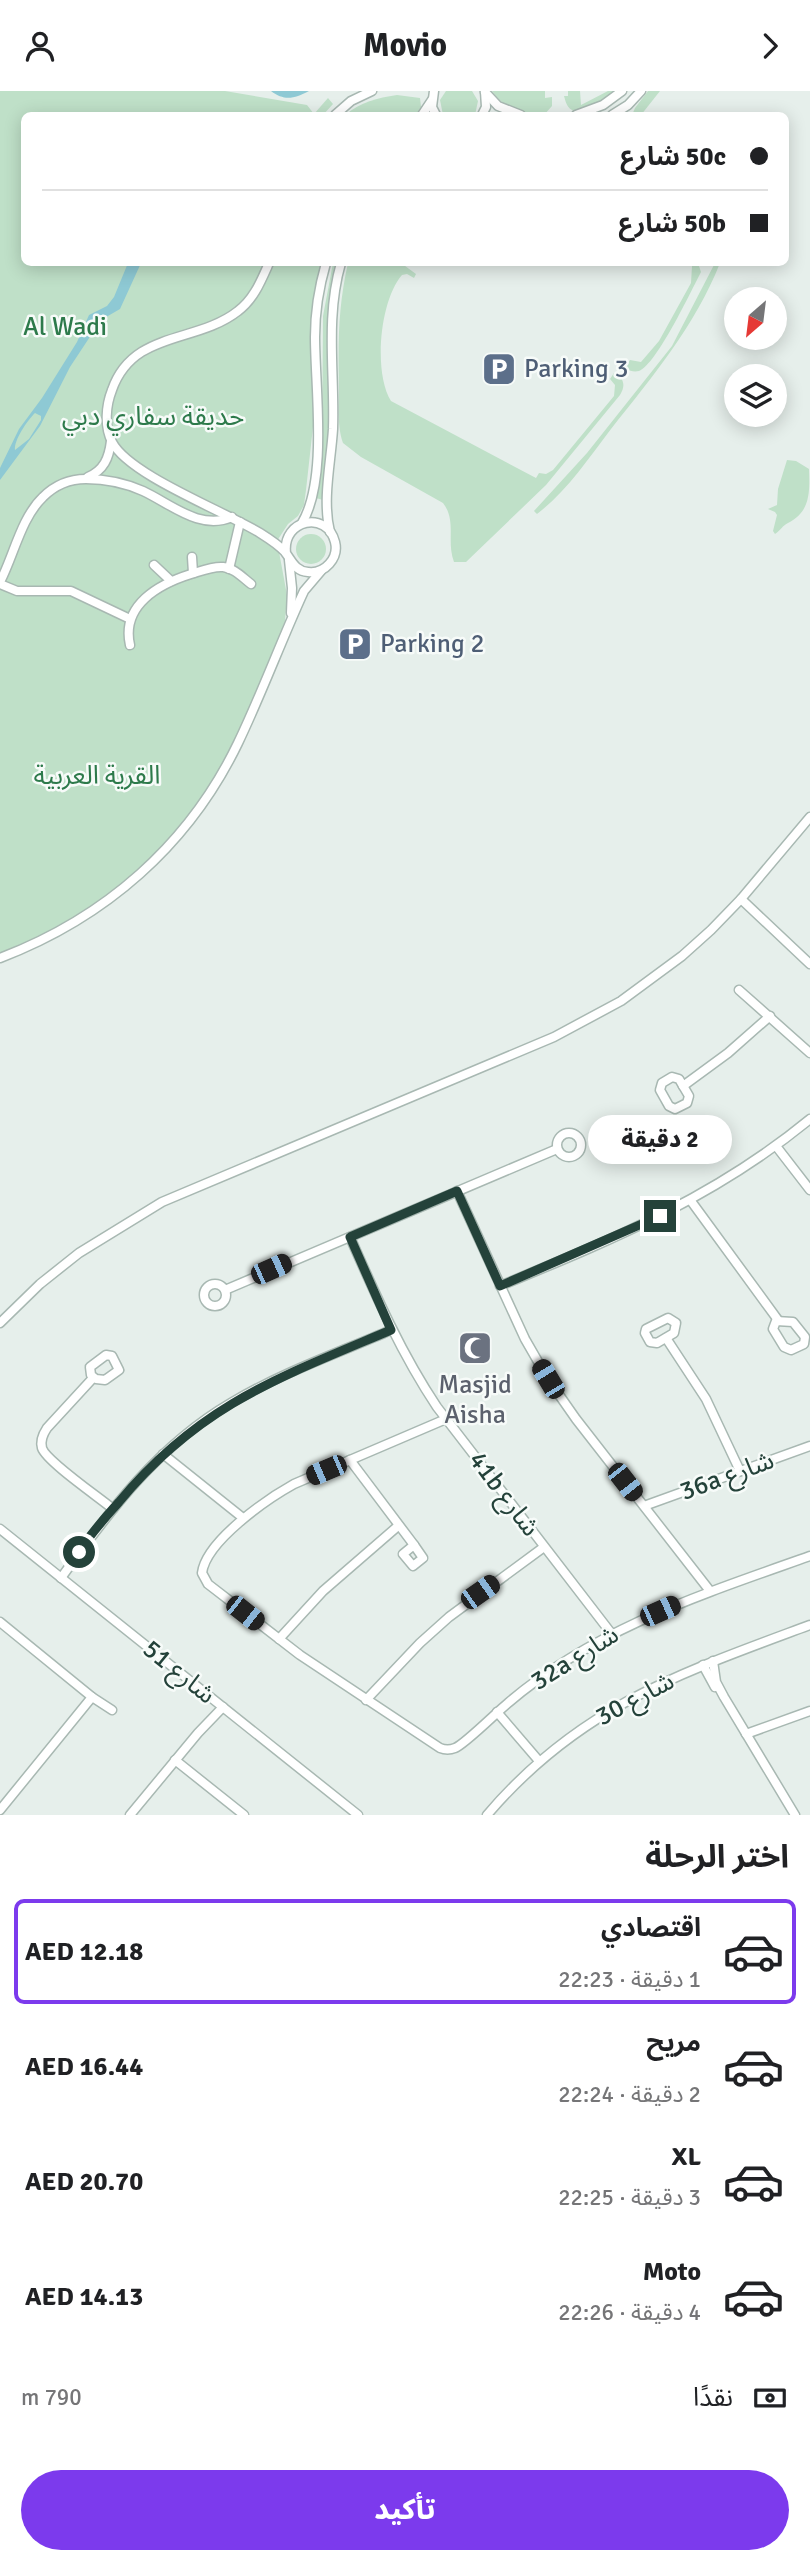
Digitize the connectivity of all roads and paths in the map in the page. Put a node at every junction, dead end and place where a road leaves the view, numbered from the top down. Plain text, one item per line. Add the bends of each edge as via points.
1 (372, 91) edge
2 (485, 91) edge
3 (622, 91) edge
4 (641, 91) edge
5 (433, 95) edge
6 (338, 112) edge
7 (424, 112) edge
8 (484, 112) edge
9 (513, 112) edge
10 (584, 112) edge
11 (617, 112) edge
12 (268, 266) edge
13 (325, 266) edge
14 (340, 266) edge
15 (111, 441) junction
16 (84, 479) junction
17 (236, 519) junction
18 (302, 523) junction
19 (330, 532) junction
20 (192, 557) dead end
21 (288, 557) junction
22 (154, 565) dead end
23 (229, 569) junction
24 (322, 570) junction
25 (193, 573) junction
26 (171, 581) junction
27 (0, 583) edge
28 (251, 584) dead end
29 (130, 619) junction
30 (291, 622) junction
31 (130, 645) dead end
32 (810, 817) edge
33 (739, 901) junction
34 (0, 958) edge
35 (810, 964) edge
36 (739, 989) dead end
37 (770, 1016) junction
38 (810, 1053) edge
39 (683, 1086) dead end
40 (810, 1119) edge
41 (776, 1146) junction
42 (557, 1149) dead end
43 (810, 1190) edge
44 (457, 1191) junction
45 (691, 1201) junction
46 (350, 1237) junction
47 (500, 1286) junction
48 (225, 1290) dead end
49 (778, 1320) dead end
50 (0, 1323) edge
51 (391, 1330) junction
52 (666, 1338) dead end
53 (93, 1378) dead end
54 (446, 1419) junction
55 (810, 1445) edge
56 (163, 1454) junction
57 (350, 1460) junction
58 (740, 1471) junction
59 (644, 1506) junction
60 (113, 1509) junction
61 (243, 1518) junction
62 (398, 1526) junction
63 (0, 1529) edge
64 (414, 1545) dead end
65 (544, 1547) junction
66 (810, 1556) edge
67 (59, 1576) junction
68 (710, 1591) junction
69 (0, 1622) edge
70 (810, 1625) edge
71 (611, 1633) junction
72 (279, 1639) junction
73 (713, 1661) junction
74 (703, 1665) junction
75 (92, 1697) junction
76 (724, 1697) junction
77 (366, 1700) junction
78 (221, 1705) junction
79 (112, 1710) dead end
80 (810, 1711) edge
81 (497, 1712) junction
82 (746, 1734) junction
83 (175, 1760) junction
84 (539, 1761) junction
85 (0, 1810) edge
86 (130, 1815) edge
87 (244, 1815) edge
88 (358, 1815) edge
89 (487, 1815) edge
90 (795, 1815) edge

1 - 6 street
2 - 8 street
2 - 9 street via 498,106
3 - 10 street
4 - 11 street
5 - 7 street
12 - 15 street via 239,311 144,349 123,367 108,404
13 - 18 street via 315,335 318,398 312,499
14 - 19 street via 331,339
15 - 16 street via 104,465
15 - 17 street via 137,468
16 - 17 street via 128,485 198,520
16 - 27 street via 58,485 37,504
17 - 21 street
17 - 23 street
18 - 19 street via 317,523
18 - 21 street via 290,532 285,546
19 - 24 street via 335,553
20 - 25 street
21 - 24 street via 300,570
21 - 30 street
22 - 26 street
23 - 25 street
23 - 28 street
24 - 30 street via 304,591
25 - 26 street
26 - 29 street via 146,597
27 - 29 street via 17,591 71,590
29 - 31 street
30 - 34 street via 225,769 170,846 103,905 52,936
32 - 33 street
33 - 35 street
33 - 50 street via 673,964 588,1020 162,1202 79,1253
36 - 37 street
37 - 38 street
37 - 39 street
40 - 41 street
41 - 43 street
41 - 45 street
42 - 44 street
44 - 46 street
44 - 47 street
45 - 47 street
45 - 49 street
46 - 48 street
46 - 51 street, 41b شارع
47 - 59 street via 561,1398
51 - 54 street, 41b شارع
51 - 56 street via 247,1393
52 - 58 street via 706,1399
53 - 60 street via 47,1428 42,1448
54 - 57 street
54 - 65 street, 41b شارع
55 - 58 street, 36a شارع
56 - 60 street
56 - 61 street
57 - 61 street via 276,1494
57 - 62 street
58 - 59 street, 36a شارع
59 - 68 street
60 - 67 street
61 - 72 street via 206,1561 203,1578
62 - 64 street
62 - 72 street via 347,1568
63 - 67 street, شارع 51
65 - 71 street, 41b شارع
65 - 77 street via 449,1616
66 - 68 street, 32a شارع
67 - 78 street, شارع 51
68 - 71 street, 32a شارع
69 - 75 street
70 - 73 street, شارع 30
71 - 81 street, 32a شارع via 552,1669
72 - 77 street
73 - 74 street, شارع 30
73 - 76 street
74 - 76 street
74 - 84 street, شارع 30 via 617,1706
75 - 79 street
75 - 85 street
76 - 82 street
77 - 81 street, 32a شارع via 445,1749 460,1746
78 - 83 street
78 - 88 street, شارع 51
80 - 82 street
81 - 84 street
82 - 90 street
83 - 86 street
83 - 87 street
84 - 89 street, شارع 30

